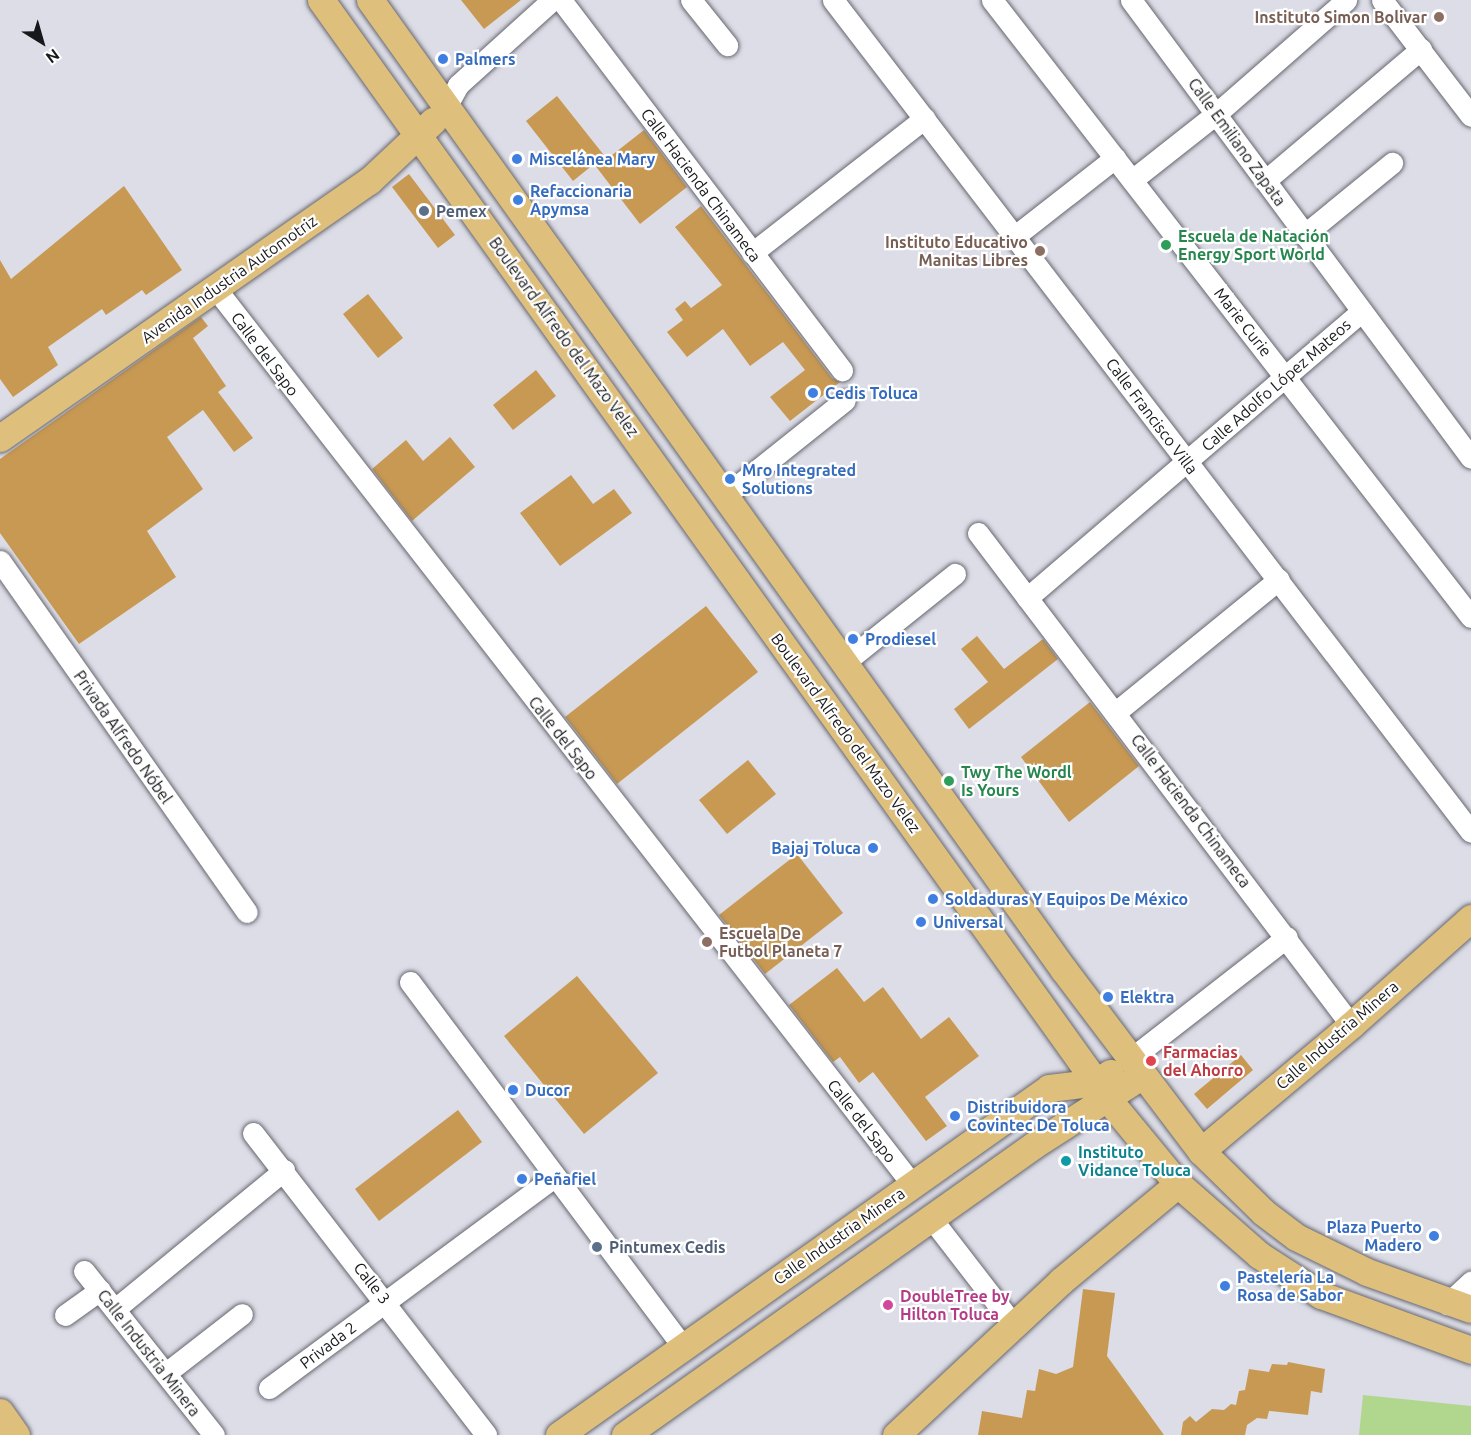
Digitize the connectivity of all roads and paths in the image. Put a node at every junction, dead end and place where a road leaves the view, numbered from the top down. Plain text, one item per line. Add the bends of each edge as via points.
1 (321, 0) edge
2 (370, 0) edge
3 (552, 0) edge
4 (561, 0) edge
5 (691, 0) edge
6 (833, 0) edge
7 (992, 0) edge
8 (1131, 0) edge
9 (1346, 0) edge
10 (1383, 0) edge
11 (727, 45) dead end
12 (1421, 49) junction
13 (446, 107) junction
14 (1216, 114) junction
15 (1471, 116) edge
16 (925, 118) junction
17 (421, 135) junction
18 (1115, 158) junction
19 (1392, 163) dead end
20 (1132, 180) junction
21 (1266, 180) junction
22 (1304, 235) junction
23 (1015, 236) junction
24 (752, 254) junction
25 (216, 289) junction
26 (1361, 312) junction
27 (842, 370) dead end
28 (1284, 375) junction
29 (845, 400) dead end
30 (0, 438) edge
31 (1471, 458) edge
32 (1187, 463) junction
33 (726, 495) junction
34 (978, 533) dead end
35 (0, 561) edge
36 (955, 574) dead end
37 (1278, 579) junction
38 (1028, 598) junction
39 (1471, 617) edge
40 (845, 662) junction
41 (1116, 712) junction
42 (1471, 832) edge
43 (247, 912) dead end
44 (1471, 918) edge
45 (1287, 937) junction
46 (410, 982) dead end
47 (1351, 1025) junction
48 (1135, 1068) junction
49 (1103, 1090) junction
50 (1011, 1114) junction
51 (253, 1133) dead end
52 (1034, 1145) junction
53 (1201, 1151) junction
54 (284, 1170) junction
55 (554, 1177) junction
56 (912, 1184) junction
57 (1178, 1184) junction
58 (931, 1218) junction
59 (84, 1271) dead end
60 (1471, 1282) edge
61 (100, 1290) junction
62 (386, 1301) junction
63 (1459, 1306) edge
64 (115, 1309) junction
65 (242, 1314) dead end
66 (65, 1315) dead end
67 (1013, 1324) junction
68 (682, 1346) junction
69 (1471, 1350) edge
70 (166, 1373) junction
71 (269, 1388) dead end
72 (611, 1400) junction
73 (0, 1412) edge
74 (629, 1432) edge
75 (16, 1435) edge
76 (214, 1435) edge
77 (486, 1435) edge
78 (559, 1435) edge
79 (896, 1435) edge

1 - 17 main road, Boulevard Alfredo del Mazo Velez
2 - 13 main road
3 - 13 street via 458,85
4 - 24 street, Calle Hacienda Chinameca
5 - 11 street
6 - 16 street, Calle Francisco Villa
7 - 18 street, Marie Curie
8 - 14 street, Calle Emiliano Zapata
9 - 14 street
10 - 12 street
12 - 15 street
12 - 21 street
13 - 17 main road, Avenida Industria Automotriz
13 - 33 main road
14 - 20 street
14 - 21 street, Calle Emiliano Zapata
16 - 23 street, Calle Francisco Villa
16 - 24 street
17 - 25 main road, Avenida Industria Automotriz via 369,182
17 - 49 main road, Boulevard Alfredo del Mazo Velez
18 - 20 street, Marie Curie
18 - 23 street
19 - 22 street
20 - 28 street, Marie Curie
21 - 22 street, Calle Emiliano Zapata
22 - 26 street, Calle Emiliano Zapata
23 - 32 street, Calle Francisco Villa
24 - 27 street, Calle Hacienda Chinameca
25 - 30 main road, Avenida Industria Automotriz
25 - 56 street, Calle del Sapo
26 - 28 street, Calle Adolfo López Mateos
26 - 31 street, Calle Emiliano Zapata
28 - 32 street, Calle Adolfo López Mateos
28 - 39 street, Marie Curie
29 - 33 street
32 - 37 street, Calle Francisco Villa
32 - 38 street, Calle Adolfo López Mateos
33 - 40 main road
34 - 38 street, Calle Hacienda Chinameca
35 - 43 street, Privada Alfredo Nóbel
36 - 40 street
37 - 41 street
37 - 42 street, Calle Francisco Villa
38 - 41 street, Calle Hacienda Chinameca
40 - 48 main road
41 - 45 street, Calle Hacienda Chinameca
44 - 47 main road, Calle Industria Minera
45 - 47 street, Calle Hacienda Chinameca
45 - 48 street
46 - 55 street
47 - 53 main road, Calle Industria Minera
48 - 49 main road, Calle Industria Minera
48 - 53 main road
49 - 50 main road, Calle Industria Minera via 1049,1088
49 - 52 main road, Calle Industria Minera
49 - 57 main road, Boulevard Alfredo del Mazo Velez
50 - 52 main road via 1027,1123
50 - 56 main road, Calle Industria Minera
51 - 54 street, Calle 3
52 - 58 main road, Calle Industria Minera
53 - 63 main road via 1263,1212 1296,1237 1367,1272
54 - 62 street, Calle 3
54 - 64 street
55 - 62 street, Privada 2
55 - 68 street
56 - 68 main road, Calle Industria Minera
57 - 67 main road
57 - 69 main road, Boulevard Alfredo del Mazo Velez via 1259,1255 1321,1295
58 - 67 street
58 - 74 main road, Calle Industria Minera
59 - 61 street, Calle Industria Minera
60 - 63 street
61 - 64 street, Calle Industria Minera
61 - 66 street
62 - 71 street, Privada 2
62 - 77 street, Calle 3
64 - 70 street, Calle Industria Minera
65 - 70 street
67 - 79 main road
68 - 72 main road, Calle Industria Minera
70 - 76 street, Calle Industria Minera
72 - 74 main road
72 - 78 main road, Calle Industria Minera
73 - 75 main road

